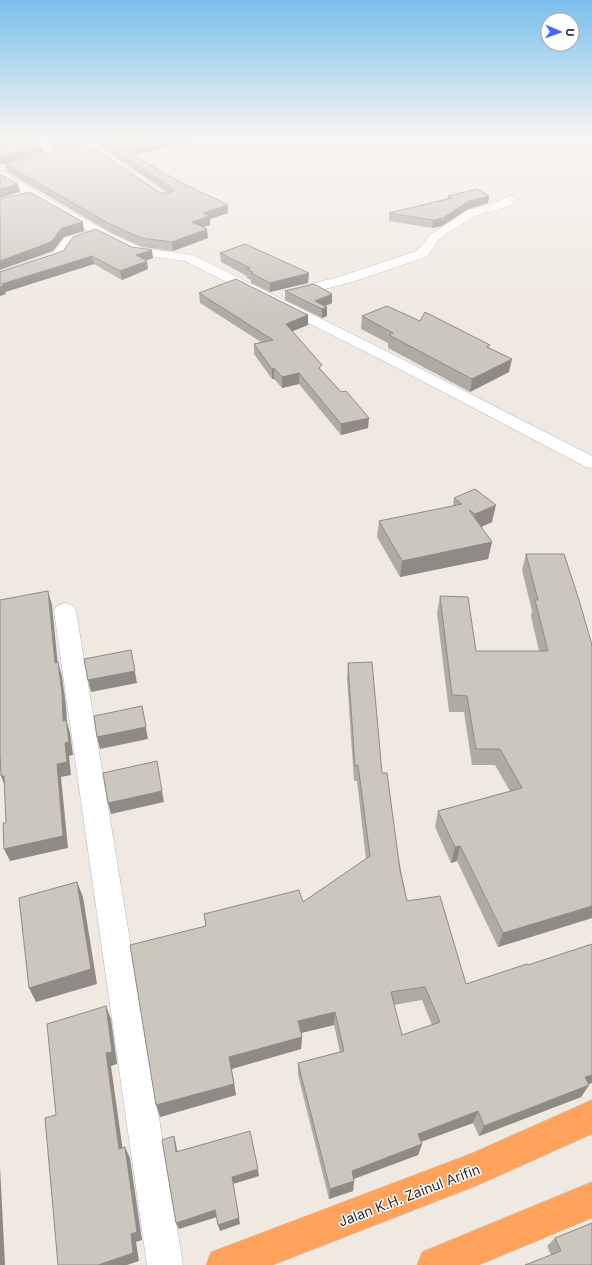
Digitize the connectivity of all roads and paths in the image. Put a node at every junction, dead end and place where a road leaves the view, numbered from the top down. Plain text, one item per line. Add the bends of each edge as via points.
1 (26, 196) edge
2 (510, 200) dead end
3 (98, 232) junction
4 (0, 277) edge
5 (268, 299) junction
6 (592, 463) edge
7 (65, 611) dead end
8 (592, 1117) edge
9 (592, 1200) edge
10 (165, 1265) edge
11 (224, 1265) edge
12 (435, 1265) edge

1 - 3 street
2 - 5 street via 494,208 472,213 434,238 421,254 347,279
3 - 4 street via 69,241 59,256
3 - 5 street via 133,250 188,258
5 - 6 street via 389,358
7 - 10 street
8 - 11 highway, Jalan K.H. Zainul Arifin via 476,1169
9 - 12 highway

